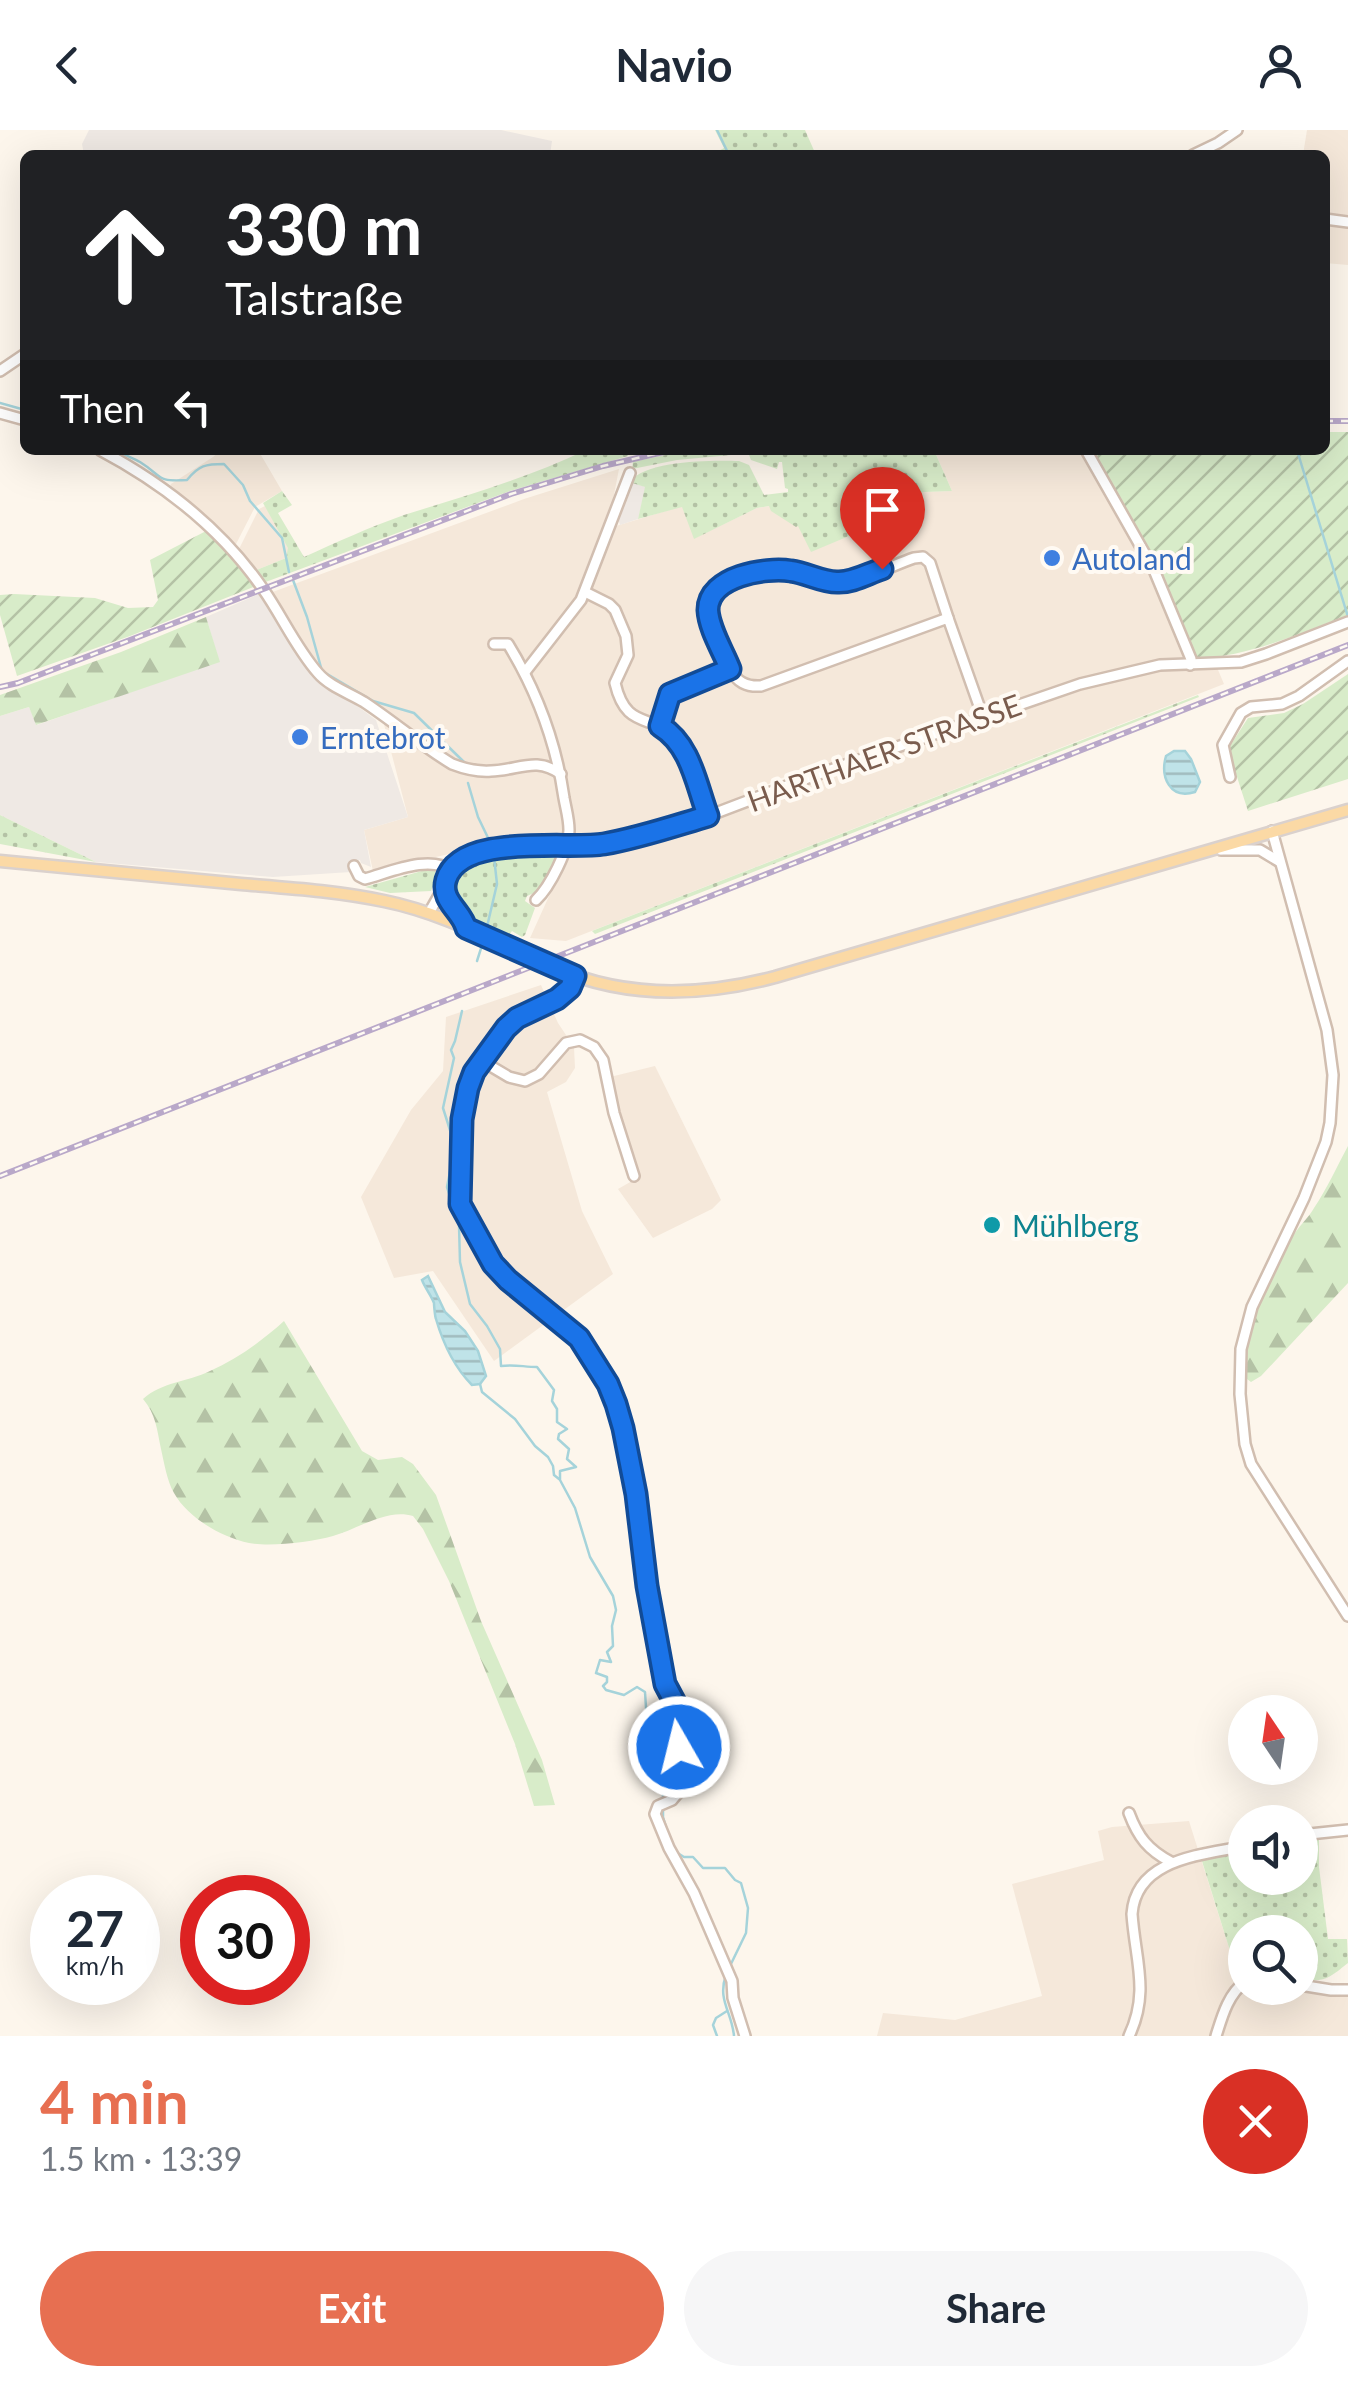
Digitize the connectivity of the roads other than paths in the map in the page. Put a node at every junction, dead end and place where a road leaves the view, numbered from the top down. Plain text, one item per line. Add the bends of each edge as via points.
1 (1237, 130) edge
2 (1204, 150) edge
3 (108, 455) edge
4 (1089, 455) edge
5 (630, 473) dead end
6 (584, 592) junction
7 (948, 618) junction
8 (1346, 623) edge
9 (494, 644) dead end
10 (1348, 662) edge
11 (1190, 665) junction
12 (730, 669) junction
13 (525, 672) junction
14 (983, 717) junction
15 (660, 726) junction
16 (560, 774) junction
17 (1230, 777) dead end
18 (1348, 810) edge
19 (708, 816) junction
20 (1272, 831) junction
21 (566, 844) junction
22 (1194, 853) junction
23 (0, 861) edge
24 (1280, 862) junction
25 (354, 866) dead end
26 (449, 875) junction
27 (536, 900) dead end
28 (429, 912) junction
29 (466, 928) junction
30 (575, 976) junction
31 (482, 1061) junction
32 (634, 1176) dead end
33 (1348, 1616) edge
34 (1129, 1813) dead end
35 (1348, 1830) edge
36 (1318, 1833) edge
37 (1228, 1850) edge
38 (1170, 1862) junction
39 (1318, 1988) edge
40 (1348, 1990) edge
41 (1228, 2004) edge
42 (745, 2036) edge
43 (1129, 2036) edge
44 (1216, 2036) edge

1 - 2 street
3 - 16 street via 218,534 320,675 452,764 491,772 540,764
4 - 11 street via 1154,570
5 - 6 street
6 - 13 street
6 - 15 street via 615,610 626,636 628,655 615,683 622,705
7 - 12 street via 761,686 742,684
7 - 12 street via 923,558 836,582 779,569 751,572 724,584 709,601
7 - 14 street
8 - 11 street, HARTHAER STRASSE via 1241,662
9 - 13 street via 508,644
10 - 17 street via 1299,696 1242,713 1223,745
11 - 14 street, HARTHAER STRASSE via 1126,672
12 - 15 street via 670,694
13 - 16 street
14 - 19 street, HARTHAER STRASSE
15 - 19 street via 685,750
16 - 21 street
18 - 20 main road
19 - 21 street, HARTHAER STRASSE via 600,845
20 - 22 main road
20 - 24 street
21 - 26 street, HARTHAER STRASSE via 492,850 467,858
21 - 27 street
22 - 24 street via 1260,850
22 - 30 main road via 721,989 658,993
23 - 28 main road via 339,893
24 - 33 street via 1327,1030 1333,1090 1321,1157 1252,1306 1241,1348 1240,1394 1251,1464
25 - 26 street, HARTHAER STRASSE via 365,879 436,863
26 - 28 street
26 - 29 street via 448,900
28 - 29 main road
29 - 30 main road
30 - 31 street via 557,999 506,1028
31 - 32 street via 525,1081 566,1043 594,1046
31 - 42 street via 463,1106 460,1204 493,1264 579,1338 608,1384 623,1428 665,1684 683,1722 677,1794 656,1809 656,1819 727,1972
34 - 38 street via 1148,1847
35 - 36 street
37 - 38 street
38 - 43 street via 1148,1878 1133,1902 1142,1994
39 - 40 street
41 - 44 street

